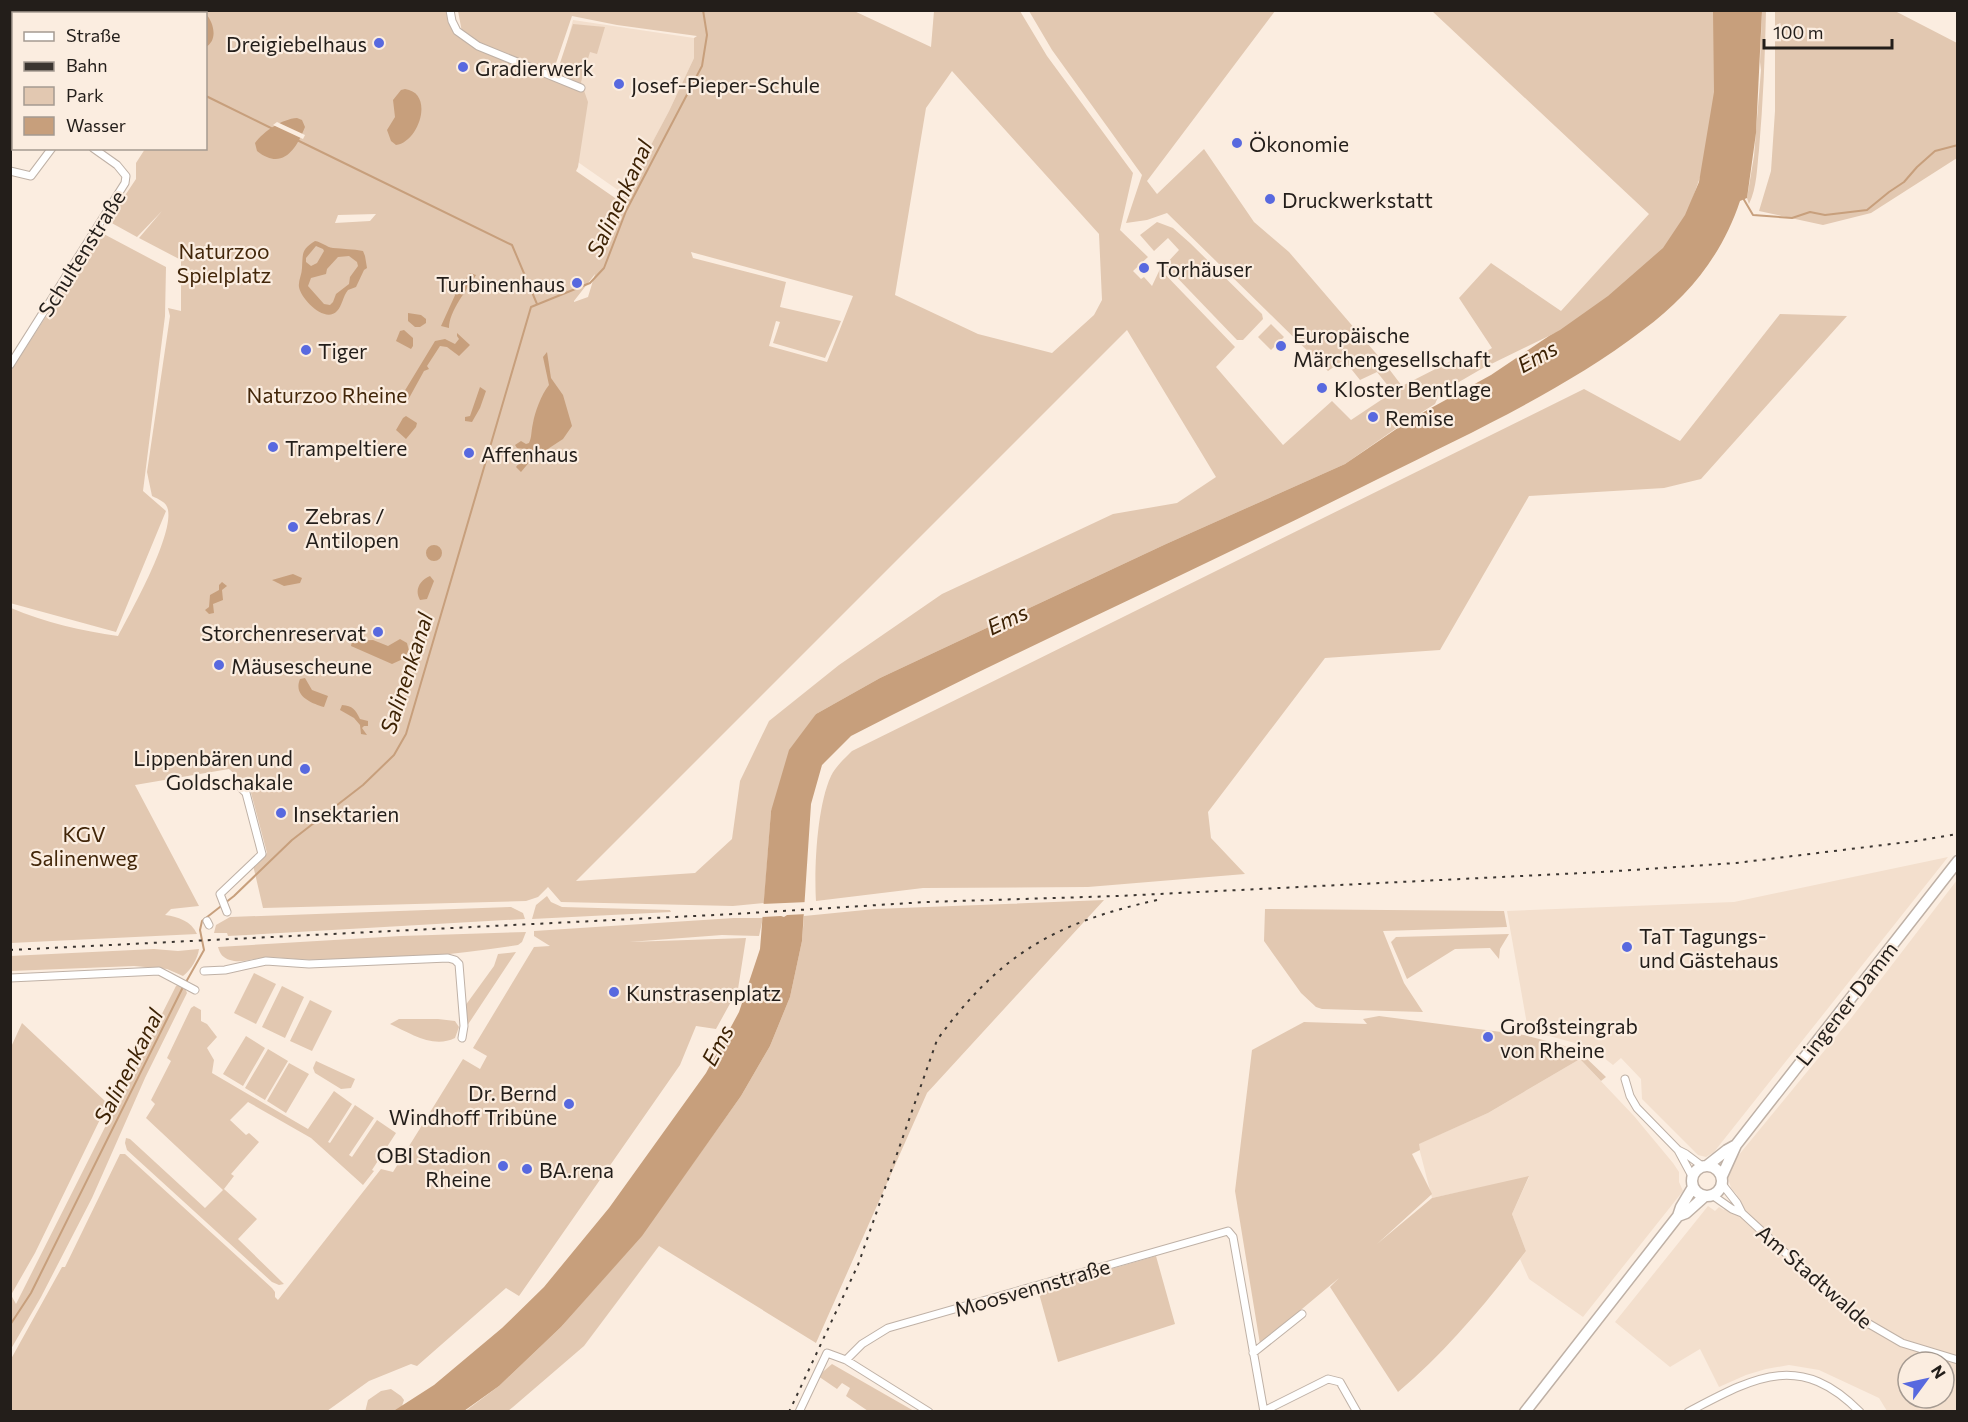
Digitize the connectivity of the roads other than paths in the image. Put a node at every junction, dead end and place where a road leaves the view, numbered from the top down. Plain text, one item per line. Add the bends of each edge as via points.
1 (450, 10) edge
2 (580, 88) dead end
3 (50, 150) edge
4 (96, 150) edge
5 (10, 171) edge
6 (10, 365) edge
7 (242, 789) dead end
8 (1958, 861) edge
9 (224, 907) dead end
10 (204, 971) dead end
11 (10, 978) edge
12 (195, 990) dead end
13 (462, 1038) dead end
14 (1625, 1079) dead end
15 (1736, 1145) junction
16 (1678, 1150) junction
17 (1705, 1166) junction
18 (1722, 1180) junction
19 (1693, 1181) junction
20 (1708, 1196) junction
21 (1742, 1213) junction
22 (1678, 1216) junction
23 (1302, 1314) dead end
24 (1254, 1353) junction
25 (846, 1360) junction
26 (1958, 1360) edge
27 (1264, 1411) edge
28 (799, 1412) edge
29 (929, 1412) edge
30 (1357, 1412) edge
31 (1525, 1412) edge
32 (1688, 1412) edge
33 (1860, 1412) edge

1 - 2 street via 457,31 478,46
3 - 5 street via 31,176
4 - 6 street, Schultenstraße via 122,169 125,183
7 - 9 street via 262,854 220,894
8 - 15 main road, Lingener Damm
10 - 13 street via 267,962 448,958 459,964
11 - 12 street via 159,971
14 - 16 street via 1637,1108
15 - 17 main road, Lingener Damm
15 - 18 main road, Lingener Damm
16 - 17 street
16 - 19 street
17 - 18 main road via 1716,1168
17 - 19 main road via 1694,1172
18 - 20 main road via 1716,1193
18 - 21 street, Am Stadtwalde
19 - 20 main road via 1700,1194
19 - 22 main road
20 - 21 street, Am Stadtwalde
20 - 22 main road
21 - 26 street, Am Stadtwalde via 1852,1314 1902,1343
22 - 31 main road
23 - 24 street
24 - 25 street, Moosvennstraße via 1233,1237 1228,1231 888,1328 862,1344
24 - 27 street
25 - 28 street via 827,1353
25 - 29 street
27 - 30 street via 1328,1379 1340,1382
32 - 33 street via 1754,1379 1789,1375 1832,1387

